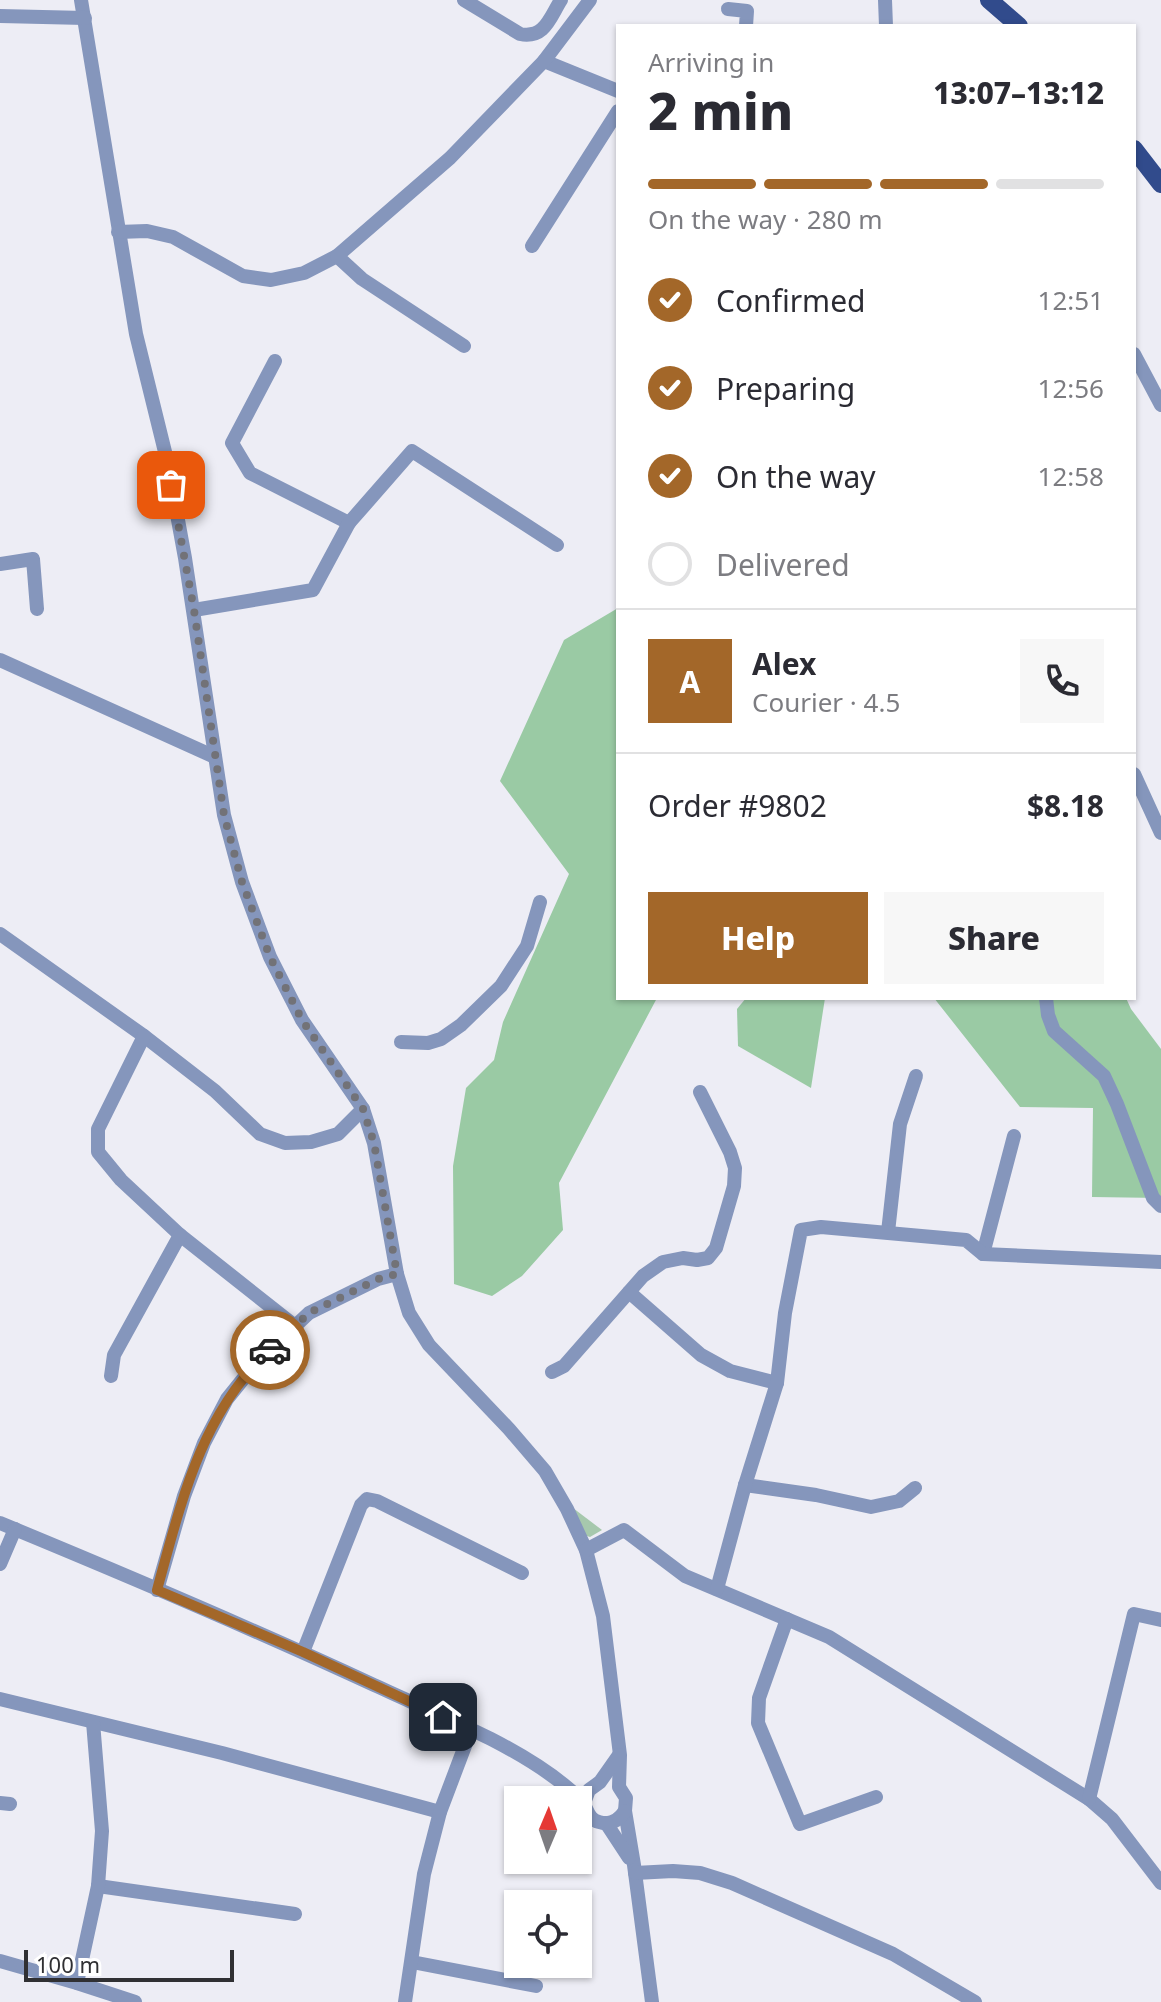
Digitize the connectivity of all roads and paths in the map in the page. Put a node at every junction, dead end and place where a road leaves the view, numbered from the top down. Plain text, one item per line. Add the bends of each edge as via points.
1 (81, 0) edge
2 (464, 0) edge
3 (561, 0) edge
4 (590, 0) edge
5 (885, 0) edge
6 (989, 0) edge
7 (728, 9) dead end
8 (0, 16) edge
9 (85, 18) junction
10 (746, 24) edge
11 (886, 24) edge
12 (1017, 24) edge
13 (544, 61) junction
14 (616, 90) edge
15 (616, 114) edge
16 (1136, 152) edge
17 (1161, 184) edge
18 (118, 232) junction
19 (532, 246) dead end
20 (337, 256) junction
21 (464, 346) dead end
22 (275, 361) dead end
23 (1139, 376) edge
24 (1161, 405) edge
25 (349, 523) junction
26 (557, 545) dead end
27 (0, 564) edge
28 (37, 609) dead end
29 (194, 610) junction
30 (0, 660) edge
31 (215, 757) junction
32 (1136, 778) edge
33 (1161, 833) edge
34 (540, 902) dead end
35 (0, 934) edge
36 (1046, 1000) edge
37 (144, 1036) junction
38 (401, 1042) dead end
39 (916, 1076) dead end
40 (700, 1092) dead end
41 (363, 1109) junction
42 (1014, 1136) dead end
43 (1161, 1206) edge
44 (888, 1232) junction
45 (180, 1235) junction
46 (983, 1254) junction
47 (1161, 1262) edge
48 (397, 1274) junction
49 (629, 1292) junction
50 (295, 1326) junction
51 (552, 1372) dead end
52 (111, 1376) dead end
53 (777, 1383) junction
54 (745, 1485) junction
55 (915, 1488) dead end
56 (0, 1523) edge
57 (15, 1529) junction
58 (586, 1550) junction
59 (0, 1564) edge
60 (522, 1573) dead end
61 (717, 1589) junction
62 (157, 1590) junction
63 (787, 1619) junction
64 (1161, 1620) edge
65 (303, 1652) junction
66 (0, 1699) edge
67 (93, 1722) junction
68 (471, 1730) junction
69 (620, 1755) junction
70 (574, 1786) edge
71 (619, 1787) junction
72 (592, 1791) edge
73 (592, 1792) edge
74 (876, 1797) dead end
75 (1089, 1799) junction
76 (625, 1811) junction
77 (440, 1812) junction
78 (592, 1818) edge
79 (606, 1823) junction
80 (634, 1869) junction
81 (1161, 1883) edge
82 (98, 1886) junction
83 (295, 1914) dead end
84 (0, 1961) edge
85 (412, 1962) junction
86 (77, 1983) junction
87 (536, 1986) dead end
88 (135, 2002) edge
89 (405, 2002) edge
90 (652, 2002) edge
91 (975, 2002) edge

1 - 9 street
2 - 3 street via 528,36 543,30
4 - 13 street
5 - 11 street
6 - 12 main road
7 - 10 street via 747,11
8 - 9 street
9 - 18 street
13 - 14 street
13 - 20 street via 450,158
15 - 19 street
16 - 17 main road
18 - 20 street via 173,237 243,276 271,280 304,273
18 - 29 street
20 - 21 street via 362,279
22 - 25 street via 232,443 250,473
23 - 24 street
25 - 26 street via 412,451
25 - 29 street via 313,590
27 - 28 street via 33,559
29 - 31 street
30 - 31 street
31 - 41 street via 242,882 270,957 302,1020
32 - 33 street
34 - 38 street via 527,946 501,986 441,1039
35 - 37 street
36 - 43 street via 1054,1031 1104,1076 1153,1198
37 - 41 street via 260,1134 285,1143 338,1134
37 - 45 street via 98,1129 98,1152
39 - 44 street via 900,1124
40 - 49 street via 735,1168 716,1248 708,1258 663,1262
41 - 48 street
42 - 46 street
44 - 46 street via 966,1240
44 - 53 street via 801,1230
45 - 50 street
45 - 52 street via 114,1355
46 - 47 street
48 - 50 street via 309,1313
48 - 58 street via 409,1313 429,1345 545,1471
49 - 51 street via 564,1366
49 - 53 street via 701,1355 730,1371
50 - 62 street via 227,1399 184,1496
53 - 54 street
54 - 55 street via 871,1507 899,1501
54 - 61 street
56 - 57 street
57 - 59 street
57 - 62 street
58 - 61 street via 624,1530 685,1576
58 - 69 street via 603,1616
60 - 65 street via 367,1499
61 - 63 street
62 - 65 street
63 - 74 street via 759,1698 758,1723 800,1824
63 - 75 street via 829,1637
64 - 75 street via 1134,1614
65 - 68 street
66 - 67 street
67 - 77 street
67 - 82 street via 102,1831
68 - 70 street
68 - 77 street
69 - 71 street
69 - 72 street
71 - 73 street via 613,1783
71 - 76 street via 626,1798
75 - 81 street via 1112,1819
76 - 79 street
76 - 80 street
77 - 85 street via 424,1874
78 - 79 street
79 - 80 street
80 - 90 street
80 - 91 street via 700,1873 732,1883 881,1948
82 - 83 street
82 - 86 street
84 - 86 street
85 - 87 street
85 - 89 street
86 - 88 street

